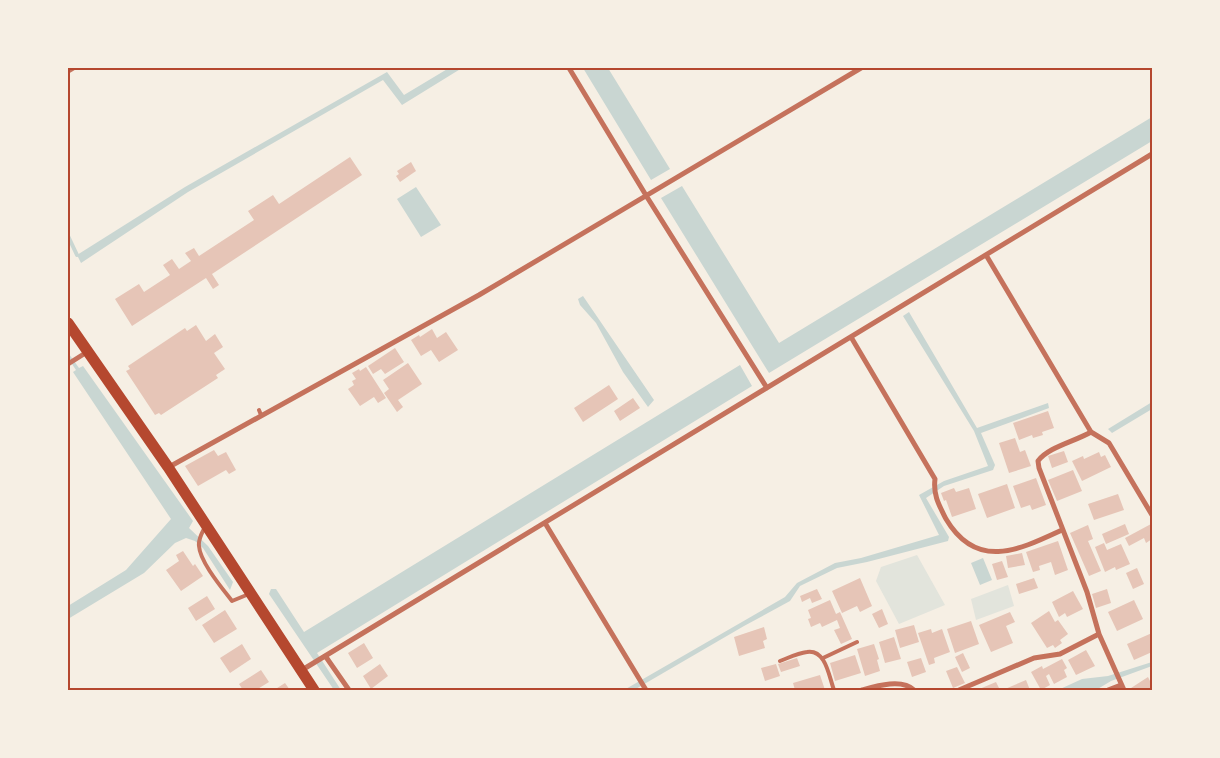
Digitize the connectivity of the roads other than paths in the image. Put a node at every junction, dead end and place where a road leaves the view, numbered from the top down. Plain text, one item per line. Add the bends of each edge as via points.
1 (73, 68) edge
2 (568, 68) edge
3 (861, 68) edge
4 (68, 71) edge
5 (1152, 154) edge
6 (646, 197) junction
7 (986, 255) junction
8 (68, 323) edge
9 (851, 337) junction
10 (88, 352) junction
11 (68, 363) edge
12 (767, 388) junction
13 (1092, 432) junction
14 (168, 467) junction
15 (1152, 515) edge
16 (545, 523) junction
17 (206, 526) junction
18 (1062, 530) junction
19 (251, 593) junction
20 (1099, 634) junction
21 (857, 642) dead end
22 (325, 657) junction
23 (823, 658) junction
24 (780, 661) dead end
25 (302, 670) junction
26 (1121, 686) edge
27 (645, 689) edge
28 (314, 690) edge
29 (349, 690) edge
30 (834, 690) edge
31 (862, 690) edge
32 (914, 690) edge
33 (959, 690) edge
34 (1108, 690) edge

1 - 4 street
2 - 6 street
3 - 6 street
5 - 7 street
6 - 12 street
6 - 14 street via 479,295 260,413
7 - 9 street
7 - 13 street
8 - 10 main road
9 - 12 street
9 - 18 street via 935,479 935,496 952,528 967,542 985,551 1003,552 1026,547
10 - 11 street
10 - 14 main road
12 - 16 street
13 - 15 street via 1109,443
13 - 18 street via 1044,453 1038,461
14 - 17 main road
16 - 22 street
16 - 27 street
17 - 19 main road
17 - 19 lane via 200,537 202,557 232,601
18 - 20 street via 1087,592
19 - 25 main road
20 - 26 street
20 - 33 street via 1060,654 1034,658
21 - 23 lane
22 - 25 street
22 - 29 street
23 - 24 lane via 808,651
23 - 30 lane
25 - 28 main road
26 - 34 street
31 - 32 street via 897,683

